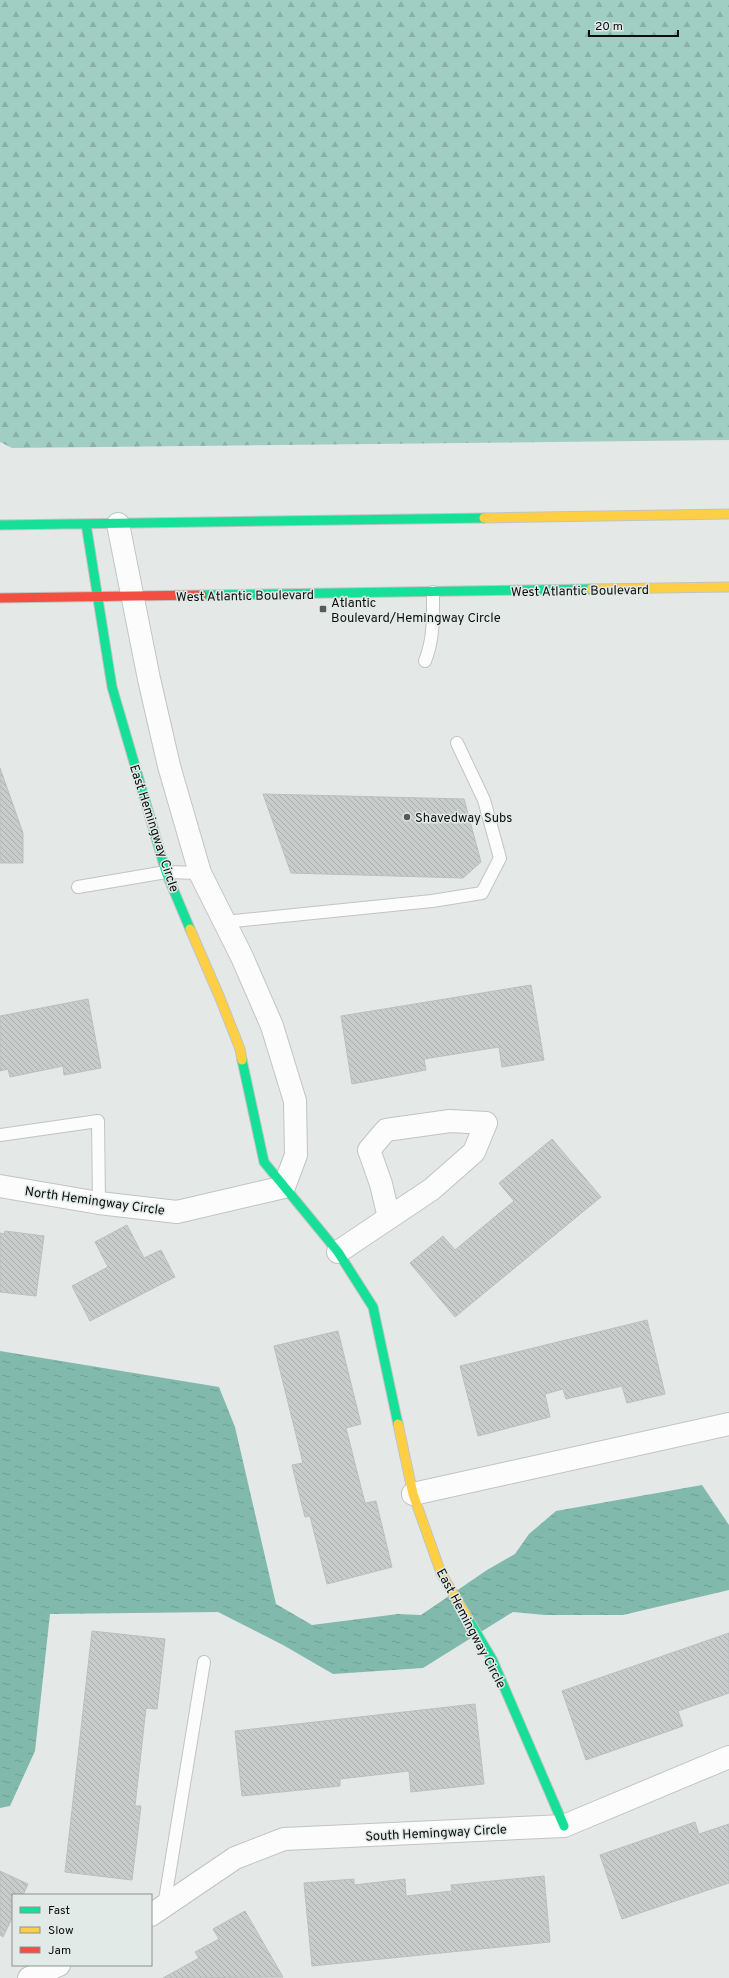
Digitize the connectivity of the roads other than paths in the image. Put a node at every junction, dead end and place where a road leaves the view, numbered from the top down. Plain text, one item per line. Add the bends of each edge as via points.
1 (729, 514) edge
2 (86, 524) junction
3 (118, 524) junction
4 (0, 525) edge
5 (729, 587) edge
6 (433, 592) junction
7 (132, 596) junction
8 (0, 598) edge
9 (98, 598) junction
10 (425, 662) dead end
11 (458, 743) dead end
12 (166, 872) junction
13 (200, 873) junction
14 (78, 887) dead end
15 (224, 922) junction
16 (0, 1135) edge
17 (0, 1186) edge
18 (284, 1187) junction
19 (99, 1203) junction
20 (389, 1218) junction
21 (338, 1252) junction
22 (729, 1424) edge
23 (413, 1494) junction
24 (204, 1662) dead end
25 (729, 1758) edge
26 (564, 1826) junction
27 (158, 1910) edge
28 (57, 1966) edge
29 (28, 1978) edge

1 - 3 main road
2 - 3 main road
2 - 4 main road
2 - 9 main road, East Hemingway Circle
3 - 7 street
5 - 6 main road, West Atlantic Boulevard
6 - 7 main road, West Atlantic Boulevard
6 - 10 lane via 431,647
7 - 9 main road, West Atlantic Boulevard
7 - 13 street via 170,766
8 - 9 main road, West Atlantic Boulevard
9 - 12 main road, East Hemingway Circle via 112,687
11 - 15 lane via 484,800 500,858 482,893 432,901
12 - 13 lane
12 - 14 lane
12 - 18 main road, East Hemingway Circle via 240,1050 264,1162
13 - 15 street
15 - 18 street via 272,1026 295,1101 296,1155
16 - 19 lane via 98,1121
17 - 19 street, North Hemingway Circle
18 - 19 street, North Hemingway Circle via 177,1212
18 - 21 main road, East Hemingway Circle
20 - 20 street via 432,1189 474,1152 486,1123 450,1120 386,1130 369,1150
20 - 21 street
21 - 23 main road, East Hemingway Circle via 373,1308
22 - 23 street
23 - 26 main road, East Hemingway Circle via 441,1573 492,1659
24 - 27 lane
25 - 26 street, South Hemingway Circle
26 - 27 street, South Hemingway Circle via 284,1839 235,1858
28 - 29 street

